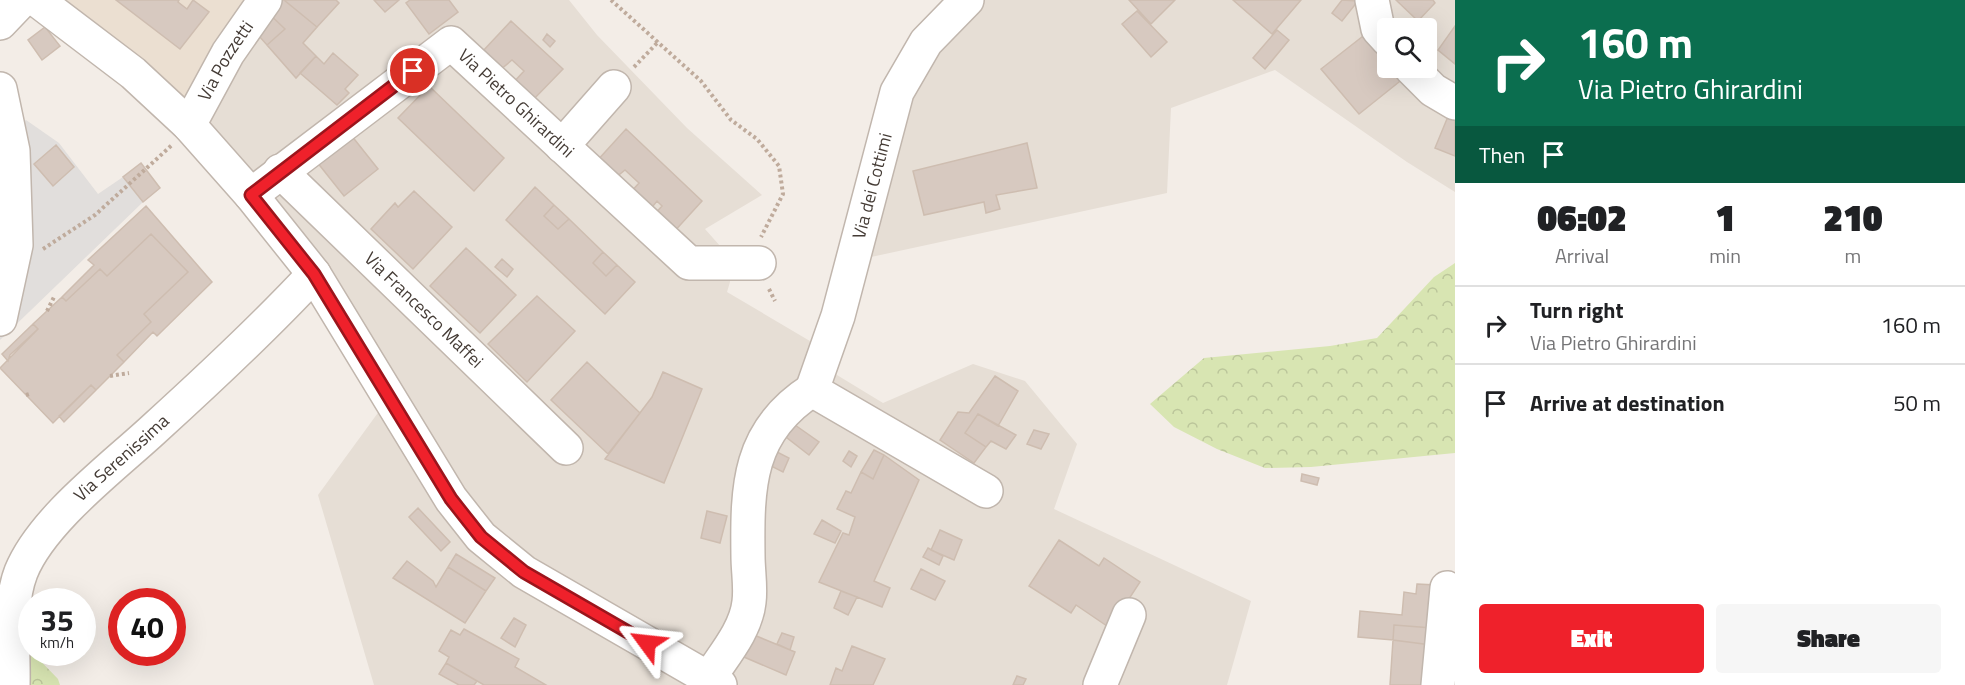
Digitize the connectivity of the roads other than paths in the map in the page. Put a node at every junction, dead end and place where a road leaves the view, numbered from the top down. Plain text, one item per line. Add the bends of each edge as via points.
1 (22, 0) edge
2 (37, 0) edge
3 (265, 0) edge
4 (967, 0) edge
5 (1372, 0) edge
6 (0, 22) edge
7 (1377, 24) edge
8 (1422, 78) edge
9 (614, 87) road end
10 (0, 89) edge
11 (1455, 103) edge
12 (189, 125) junction
13 (562, 146) junction
14 (280, 171) junction
15 (251, 195) junction
16 (759, 263) road end
17 (314, 274) junction
18 (0, 319) edge
19 (812, 390) junction
20 (566, 448) dead end
21 (986, 491) dead end
22 (1447, 588) dead end
23 (1129, 615) dead end
24 (715, 682) edge
25 (13, 685) edge
26 (1100, 685) edge
27 (1438, 685) edge

1 - 6 street
2 - 12 street via 133,73
3 - 12 street, Via Pozzetti via 228,53
4 - 19 street, Via dei Cottimi via 926,42 897,92 838,316
5 - 7 street
8 - 11 street
9 - 13 street
10 - 18 street via 13,151 15,245
12 - 15 street
13 - 14 street, Via Pietro Ghirardini via 451,43
13 - 16 street, Via Pietro Ghirardini via 689,263
14 - 15 street, Via Pietro Ghirardini
14 - 20 street, Via Francesco Maffei
15 - 17 street
17 - 24 street via 451,499 481,537 524,572
17 - 25 street, Via Serenissima via 267,325 82,494 40,540 21,572 14,606
19 - 21 street
19 - 24 street via 791,404 771,427 756,459 748,492 749,602 743,624
22 - 27 street
23 - 26 street

